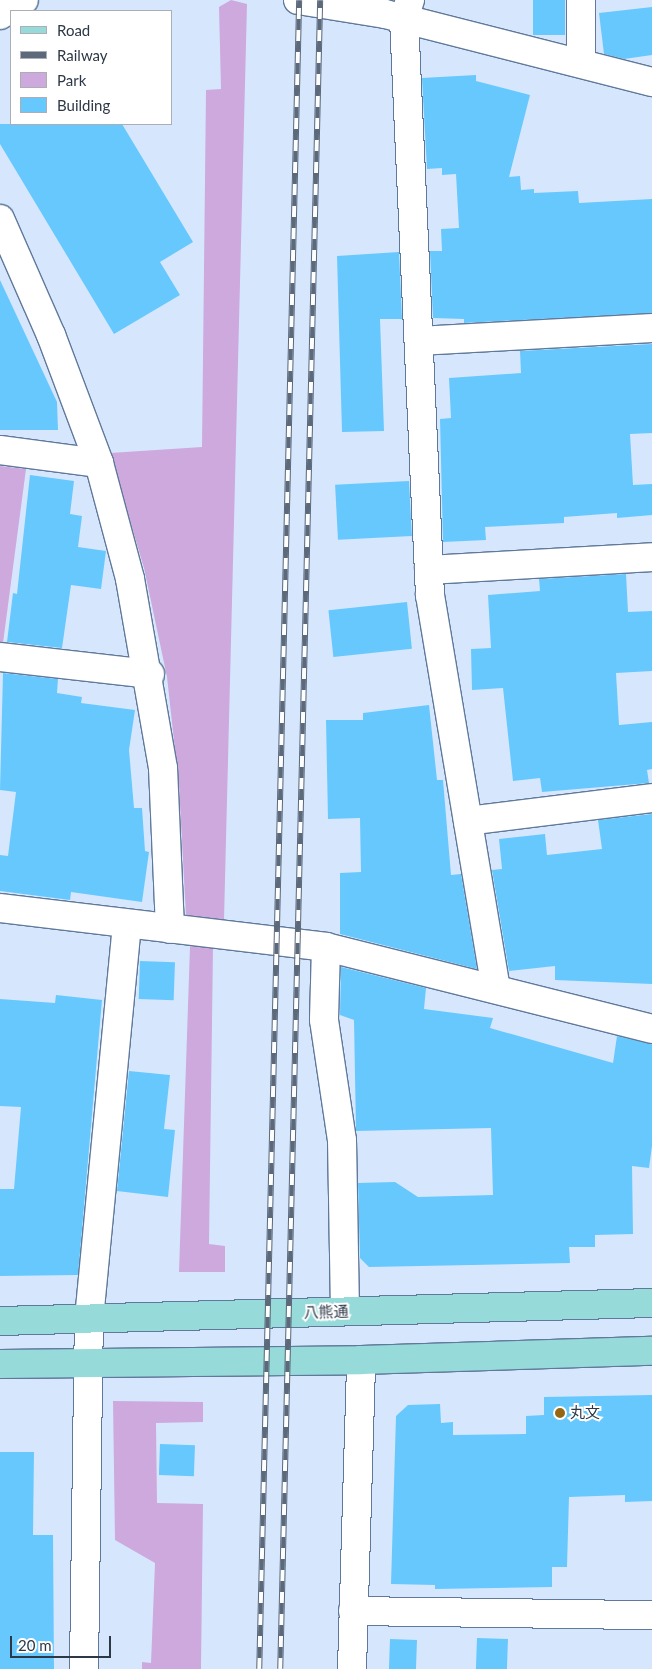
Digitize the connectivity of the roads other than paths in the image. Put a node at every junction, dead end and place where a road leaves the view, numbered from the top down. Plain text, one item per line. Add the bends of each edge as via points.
1 (24, 0) edge
2 (298, 0) edge
3 (581, 0) edge
4 (407, 10) edge
5 (0, 15) edge
6 (580, 64) junction
7 (652, 82) edge
8 (0, 219) edge
9 (652, 328) edge
10 (419, 341) junction
11 (0, 450) edge
12 (99, 463) junction
13 (652, 557) edge
14 (429, 570) junction
15 (0, 657) edge
16 (150, 674) junction
17 (652, 798) edge
18 (468, 821) junction
19 (0, 908) edge
20 (127, 924) junction
21 (170, 929) junction
22 (326, 947) junction
23 (496, 988) junction
24 (652, 1030) edge
25 (652, 1303) edge
26 (345, 1311) junction
27 (89, 1319) junction
28 (0, 1321) edge
29 (652, 1351) edge
30 (361, 1360) junction
31 (90, 1362) junction
32 (0, 1364) edge
33 (353, 1611) junction
34 (652, 1614) edge
35 (84, 1669) edge
36 (352, 1669) edge

1 - 5 street
2 - 4 street
3 - 6 street
4 - 6 street
4 - 10 street
6 - 7 street
8 - 12 street via 51,335
9 - 10 street
10 - 14 street
11 - 12 street
12 - 16 street via 130,579
13 - 14 street
14 - 18 street via 430,595
15 - 16 street
16 - 21 street via 163,768
17 - 18 street
18 - 23 street
19 - 20 street
20 - 21 street
20 - 27 street
21 - 22 street
22 - 23 street
22 - 26 street via 324,1020 342,1140
23 - 24 street
25 - 26 main road, 八熊通
26 - 27 main road, 八熊通
27 - 28 main road, 八熊通
27 - 31 street
29 - 30 main road
30 - 31 main road
30 - 33 street
31 - 32 main road
31 - 35 street
33 - 34 street
33 - 36 street

